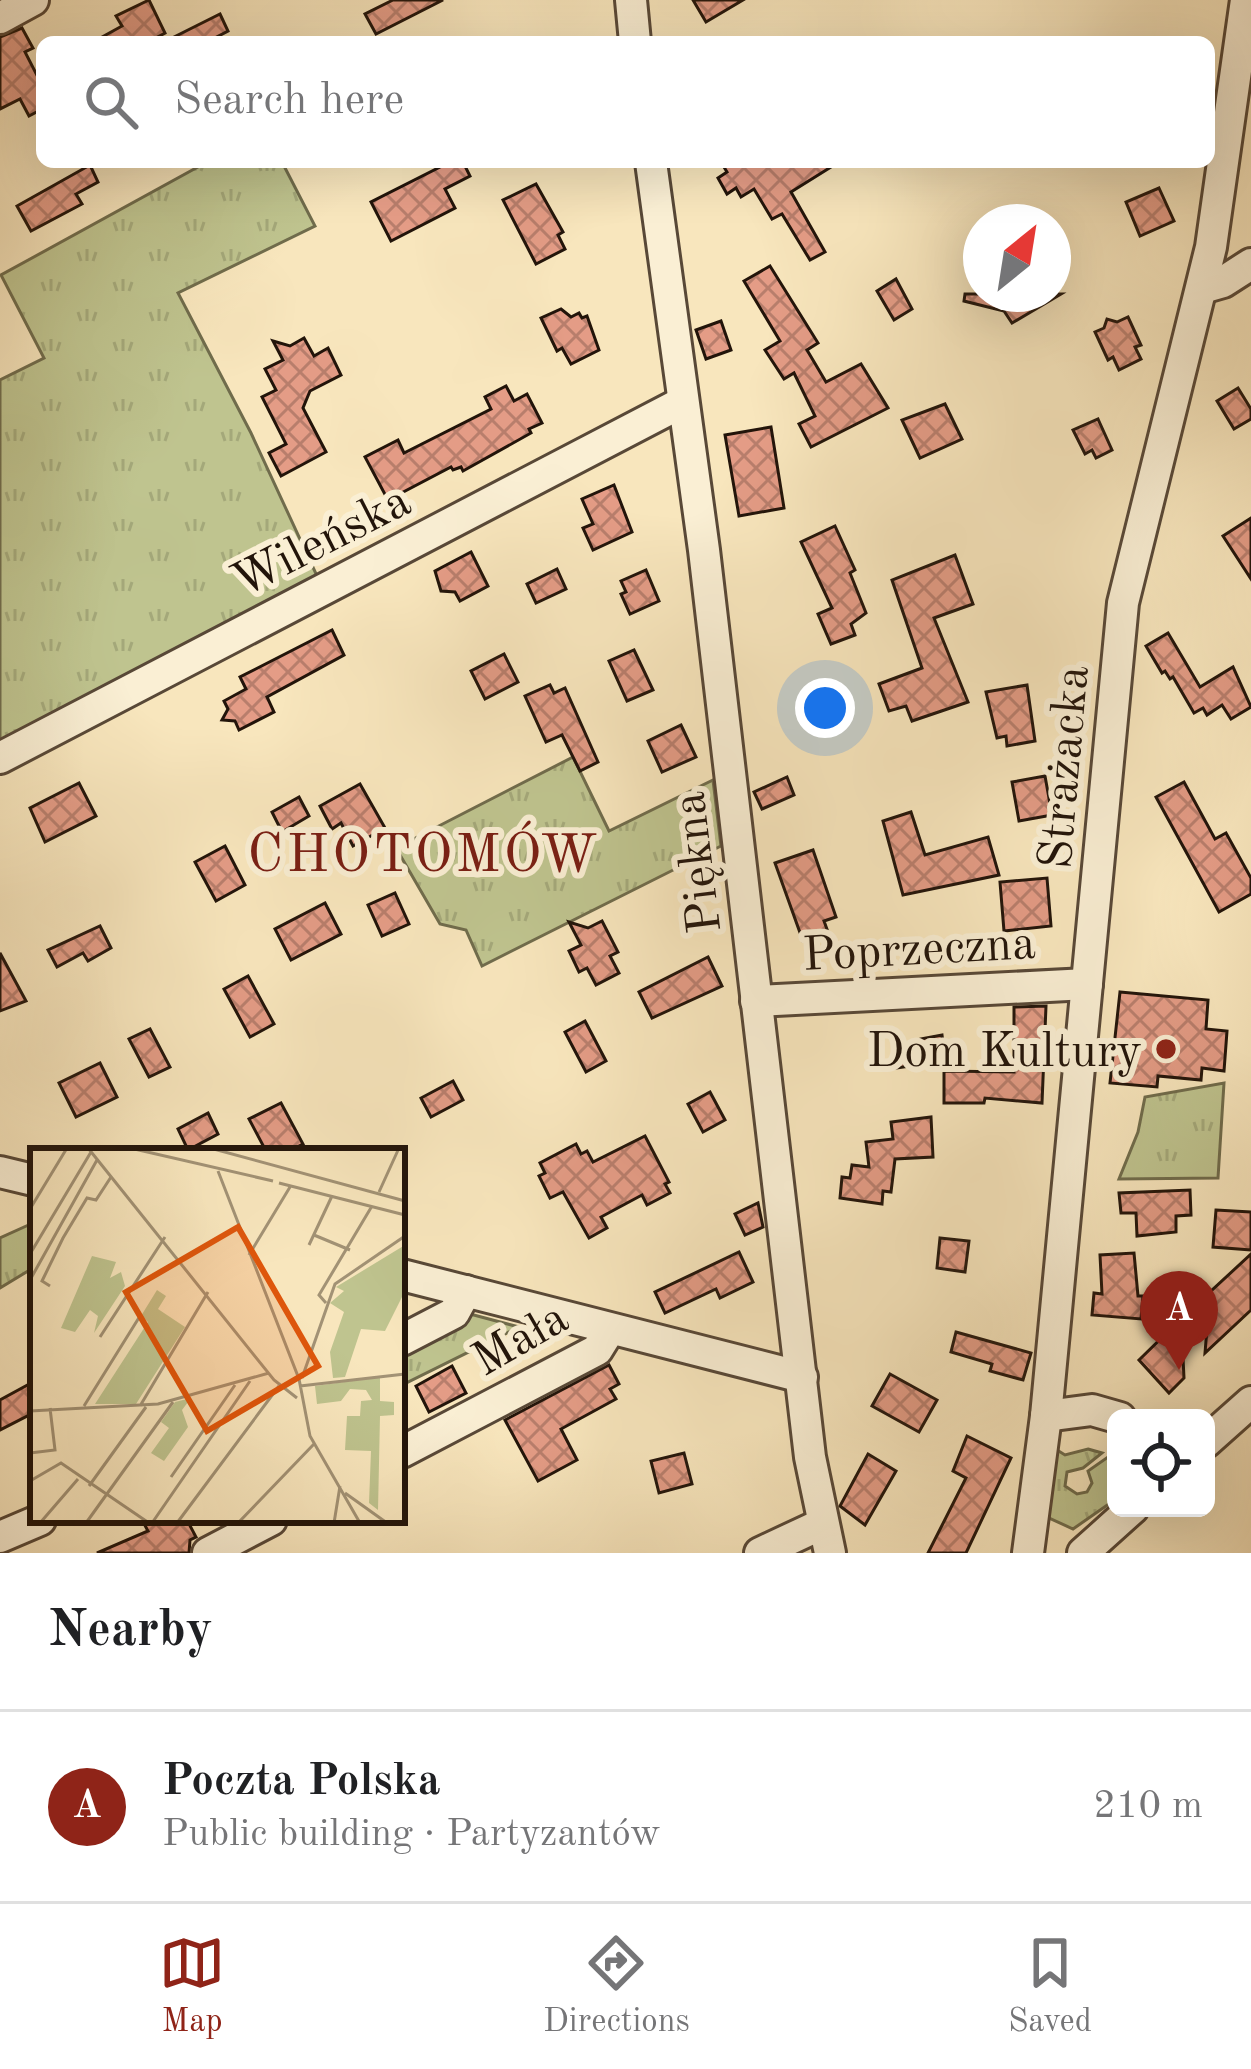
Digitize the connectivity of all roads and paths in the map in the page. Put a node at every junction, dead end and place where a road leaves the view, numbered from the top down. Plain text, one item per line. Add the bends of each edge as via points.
1 (33, 0) edge
2 (631, 0) edge
3 (1246, 0) edge
4 (0, 18) edge
5 (634, 36) edge
6 (652, 168) edge
7 (1251, 263) edge
8 (1202, 288) junction
9 (683, 402) junction
10 (0, 758) edge
11 (1087, 984) junction
12 (756, 1000) junction
13 (0, 1172) edge
14 (30, 1179) edge
15 (405, 1276) edge
16 (466, 1292) junction
17 (610, 1329) junction
18 (405, 1338) edge
19 (802, 1377) junction
20 (1251, 1402) edge
21 (1107, 1414) edge
22 (1046, 1416) junction
23 (1215, 1434) edge
24 (405, 1450) edge
25 (1123, 1517) edge
26 (33, 1523) edge
27 (265, 1523) edge
28 (0, 1537) edge
29 (826, 1539) edge
30 (208, 1553) edge
31 (760, 1553) edge
32 (1028, 1553) edge
33 (1083, 1553) edge

1 - 4 street
2 - 5 street
3 - 8 street, Strażacka
6 - 9 street, Piękna
7 - 8 street
8 - 11 street, Strażacka via 1126,587
9 - 10 street, Wileńska
9 - 12 street, Piękna
11 - 12 street, Poprzeczna
11 - 22 street, Strażacka
12 - 19 street, Piękna
13 - 14 street
15 - 16 street
16 - 17 street
16 - 18 street via 454,1313
17 - 19 street
17 - 24 street, Mała via 597,1350
19 - 29 street, Piękna
20 - 23 street
21 - 22 street
22 - 32 street, Strażacka
25 - 33 street
26 - 28 street
27 - 30 street
29 - 31 street

